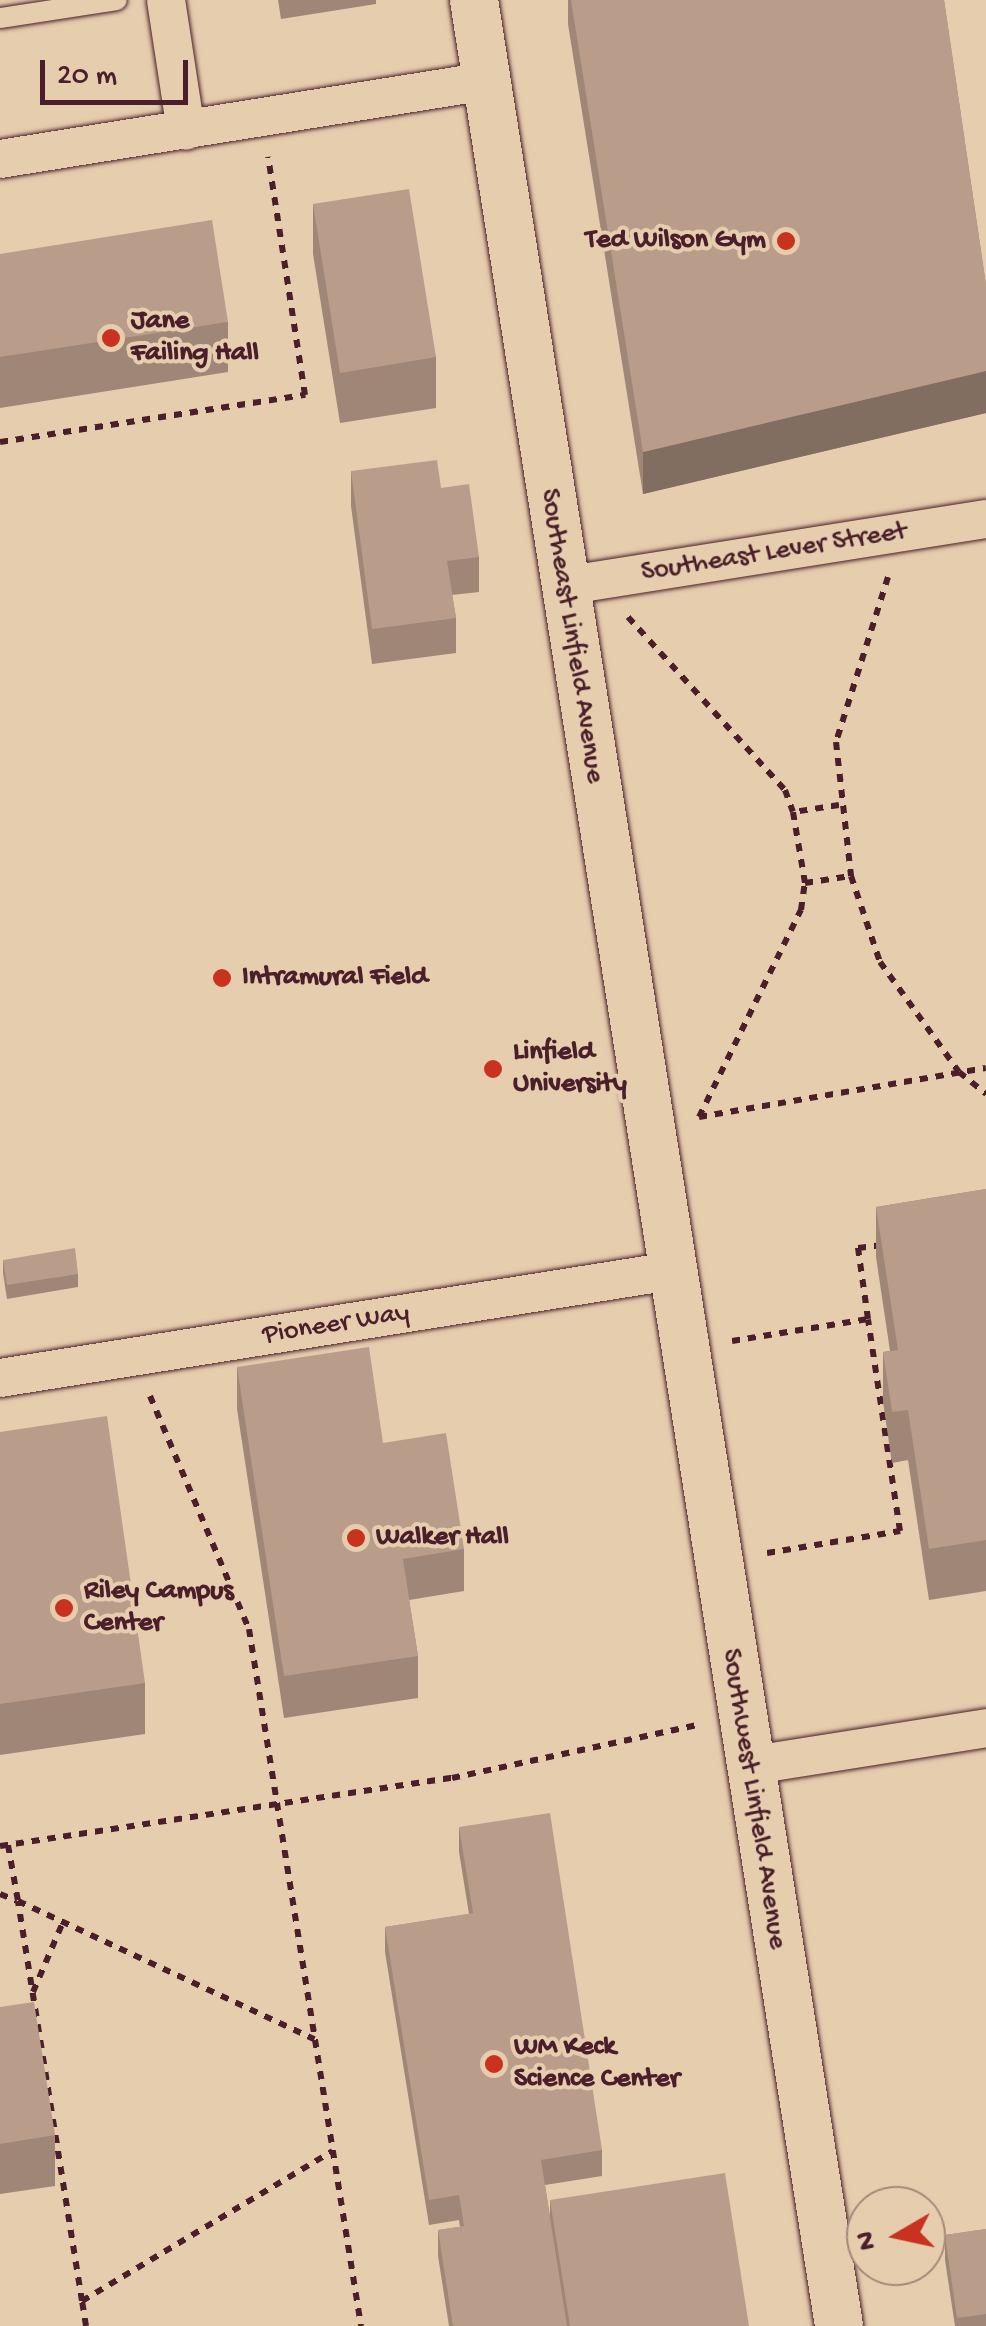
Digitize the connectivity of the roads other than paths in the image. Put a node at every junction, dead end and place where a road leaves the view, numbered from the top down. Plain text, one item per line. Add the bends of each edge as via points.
1 (117, 0) edge
2 (166, 0) edge
3 (474, 0) edge
4 (0, 18) edge
5 (487, 82) junction
6 (186, 130) junction
7 (0, 159) edge
8 (986, 520) edge
9 (563, 586) junction
10 (671, 1272) junction
11 (0, 1378) edge
12 (986, 1728) edge
13 (747, 1766) junction
14 (839, 2326) edge

1 - 4 lane
2 - 6 street
3 - 5 street, Southeast Linfield Avenue
5 - 6 street
5 - 9 street, Southeast Linfield Avenue
6 - 7 street
8 - 9 street, Southeast Lever Street
9 - 10 street, Southeast Linfield Avenue
10 - 11 street, Pioneer Way
10 - 13 street, Southwest Linfield Avenue
12 - 13 street
13 - 14 street, Southwest Linfield Avenue

